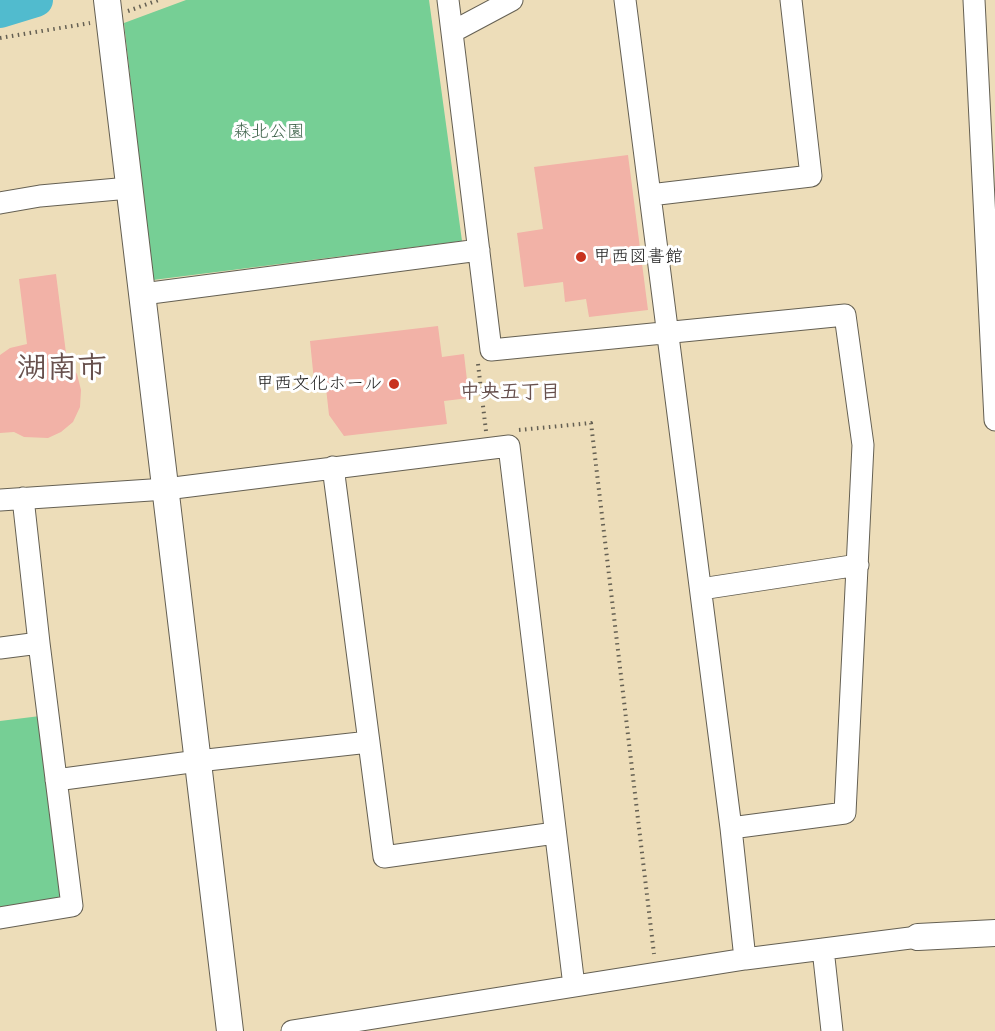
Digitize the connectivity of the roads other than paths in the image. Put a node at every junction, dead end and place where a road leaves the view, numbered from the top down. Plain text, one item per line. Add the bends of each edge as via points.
1 (448, 0) edge
2 (513, 0) edge
3 (625, 0) edge
4 (791, 0) edge
5 (974, 0) edge
6 (108, 8) edge
7 (452, 32) junction
8 (129, 188) junction
9 (650, 195) junction
10 (0, 203) edge
11 (479, 250) junction
12 (143, 294) junction
13 (668, 332) junction
14 (995, 420) edge
15 (333, 467) junction
16 (166, 489) junction
17 (23, 498) junction
18 (0, 500) edge
19 (858, 565) junction
20 (700, 589) junction
21 (39, 643) junction
22 (0, 648) edge
23 (369, 742) junction
24 (198, 761) junction
25 (56, 780) junction
26 (731, 828) junction
27 (555, 833) junction
28 (0, 918) edge
29 (995, 933) edge
30 (918, 937) joint
31 (823, 949) junction
32 (745, 959) junction
33 (574, 986) junction
34 (398, 1023) edge
35 (230, 1031) edge
36 (292, 1031) edge
37 (832, 1031) edge

1 - 7 street
2 - 7 street
3 - 9 street
4 - 9 street via 811,176
5 - 14 street
6 - 8 street
7 - 11 street
8 - 10 street
8 - 12 street
9 - 13 street
11 - 12 street
11 - 13 street via 490,350
12 - 16 street
13 - 19 street via 845,315 863,445
13 - 20 street
15 - 16 street
15 - 23 street
15 - 27 street via 509,446
16 - 17 street
16 - 24 street
17 - 18 street
17 - 21 street
19 - 20 street
19 - 26 street via 845,813
20 - 26 street
21 - 22 street
21 - 25 street
23 - 24 street
23 - 27 street via 384,857
24 - 25 street
24 - 35 street
25 - 28 street via 72,906
26 - 32 street
27 - 33 street
29 - 30 street
30 - 31 street
31 - 32 street
31 - 37 street
32 - 33 street
33 - 34 street
34 - 36 street

